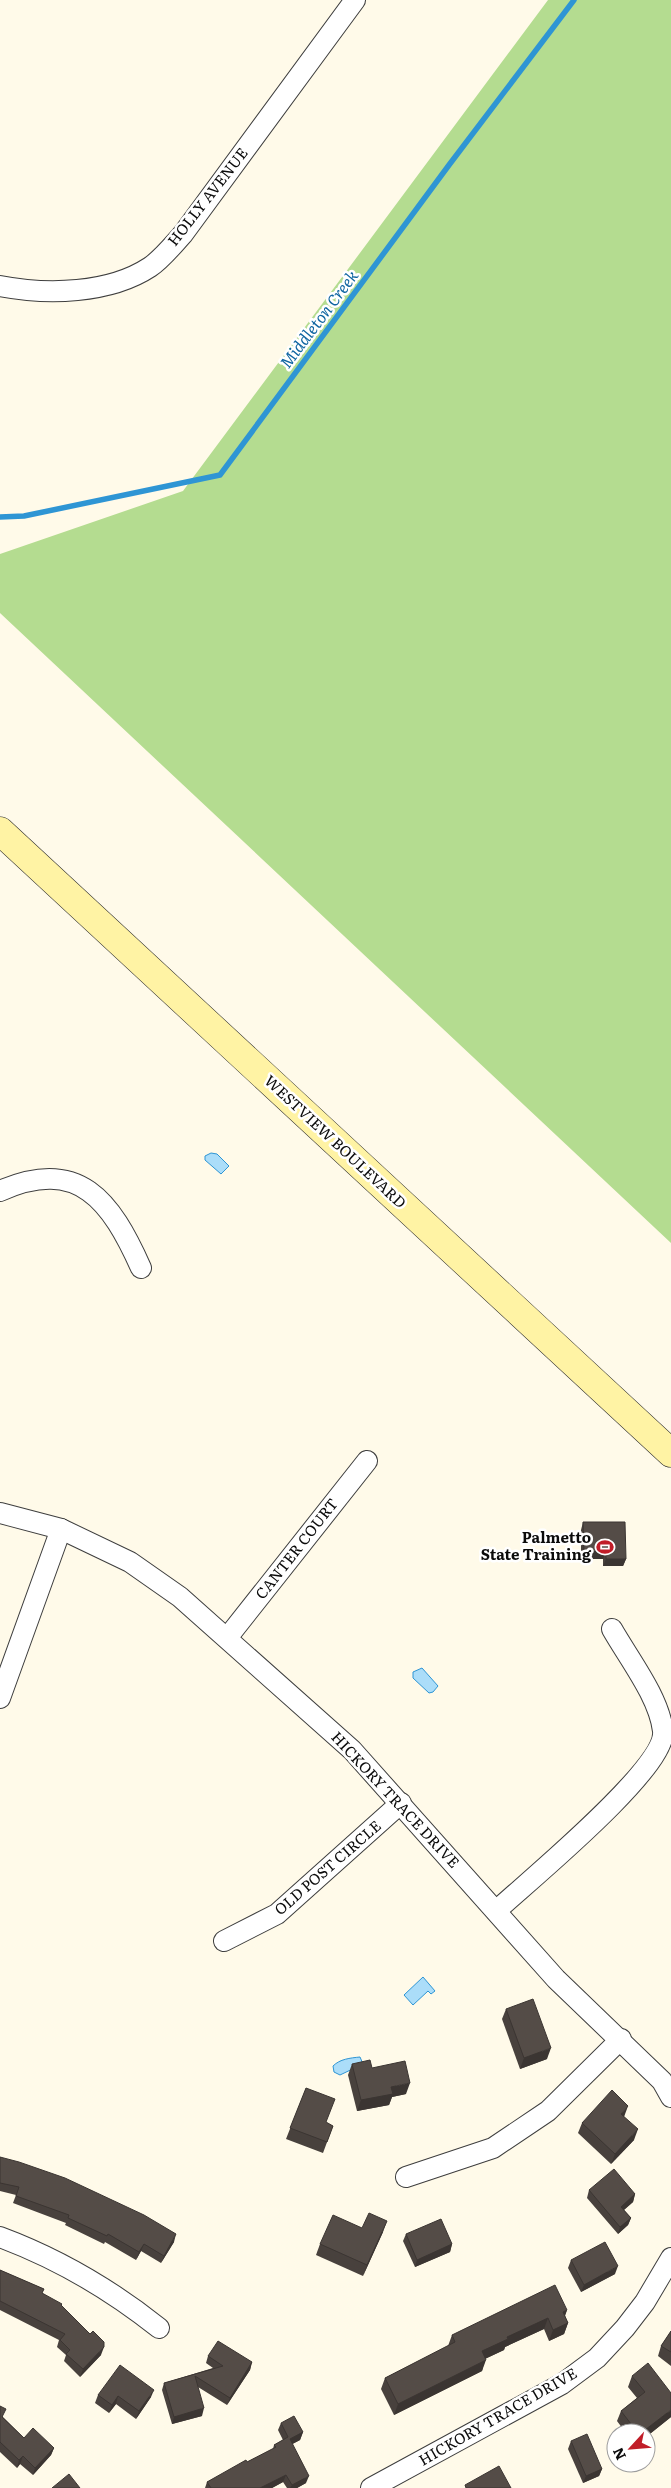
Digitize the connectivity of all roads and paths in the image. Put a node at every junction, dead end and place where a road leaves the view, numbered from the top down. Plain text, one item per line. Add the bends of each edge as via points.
1 (355, 0) edge
2 (0, 286) edge
3 (0, 831) edge
4 (0, 1190) edge
5 (141, 1268) dead end
6 (671, 1453) edge
7 (367, 1461) dead end
8 (0, 1513) edge
9 (60, 1529) junction
10 (612, 1630) dead end
11 (227, 1638) junction
12 (0, 1698) edge
13 (401, 1803) junction
14 (496, 1911) junction
15 (224, 1941) dead end
16 (621, 2039) junction
17 (671, 2097) edge
18 (406, 2177) dead end
19 (0, 2237) edge
20 (671, 2258) edge
21 (159, 2328) dead end
22 (397, 2482) edge
23 (371, 2488) edge

1 - 2 street, HOLLY AVENUE via 183,234 151,267 116,284 68,291
3 - 6 street, WESTVIEW BOULEVARD
4 - 5 street via 17,1183 50,1178 78,1184 103,1202 125,1232
7 - 11 street, CANTER COURT
8 - 9 street, HICKORY TRACE DRIVE
9 - 11 street, HICKORY TRACE DRIVE via 130,1562 180,1597
9 - 12 street
10 - 14 street via 659,1710 663,1734 654,1758 617,1801
11 - 13 street, HICKORY TRACE DRIVE via 352,1750
13 - 14 street, HICKORY TRACE DRIVE
13 - 15 street, OLD POST CIRCLE via 277,1914
14 - 16 street, HICKORY TRACE DRIVE via 556,1978
16 - 17 street, HICKORY TRACE DRIVE via 662,2081
16 - 18 street via 548,2111 492,2148
19 - 21 street via 37,2250 102,2286
20 - 22 street, HICKORY TRACE DRIVE via 645,2302 597,2358 562,2384
22 - 23 street, HICKORY TRACE DRIVE

